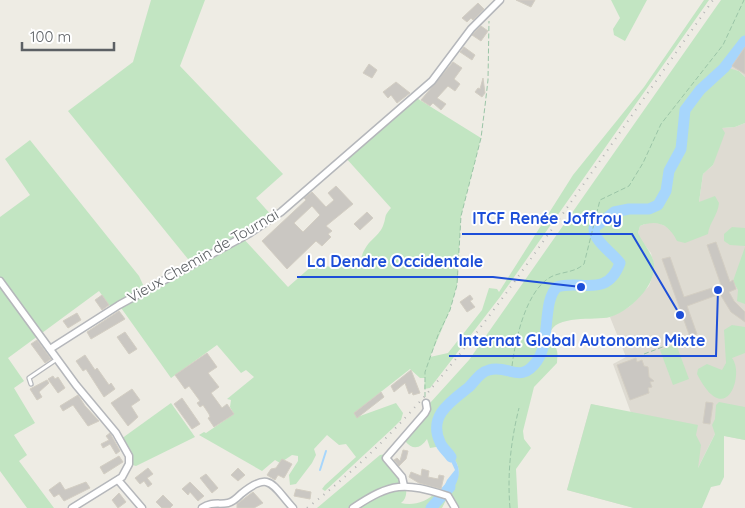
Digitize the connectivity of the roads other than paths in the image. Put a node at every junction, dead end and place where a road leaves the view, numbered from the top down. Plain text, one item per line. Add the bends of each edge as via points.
1 (500, 0) edge
2 (0, 281) edge
3 (50, 349) junction
4 (57, 359) junction
5 (31, 384) dead end
6 (426, 403) road end
7 (118, 480) junction
8 (404, 486) junction
9 (72, 508) edge
10 (142, 508) edge
11 (202, 508) edge
12 (293, 508) edge
13 (353, 508) edge
14 (455, 508) edge

1 - 3 street, Vieux Chemin de Tournai via 427,85 281,212 250,233 118,305
2 - 3 street
3 - 4 street
4 - 5 lane via 29,378
4 - 7 street via 127,450 129,464
6 - 8 street via 425,413 386,458 402,477
7 - 9 street
7 - 10 street
8 - 13 street via 380,491
8 - 14 street via 448,496
11 - 12 street via 209,503 228,503 256,482 264,481 270,483

